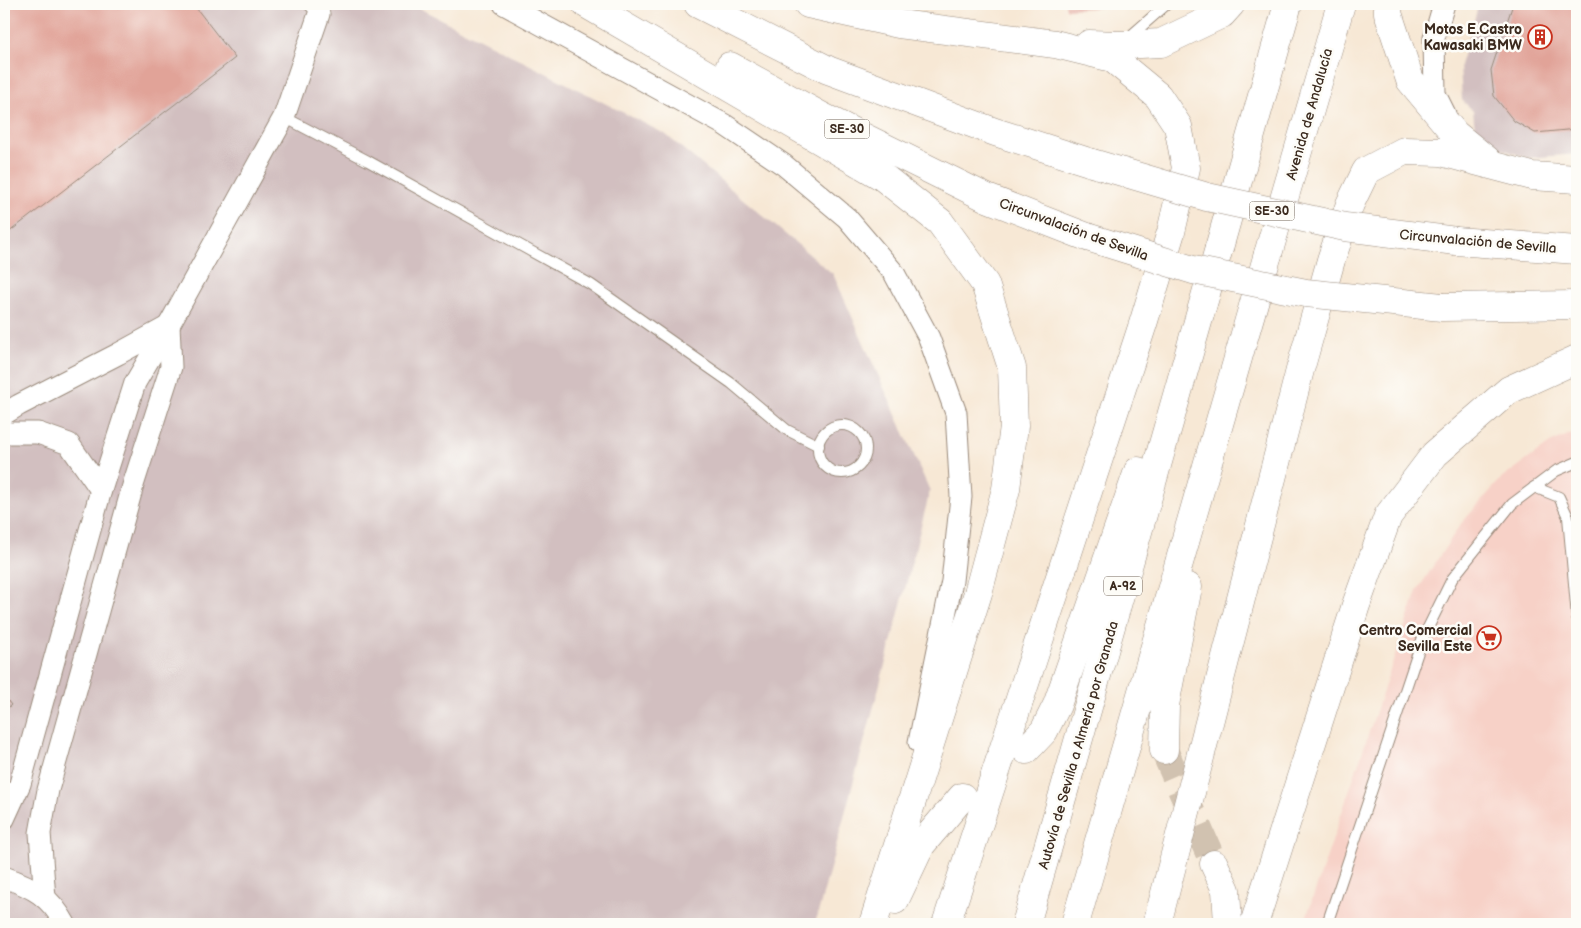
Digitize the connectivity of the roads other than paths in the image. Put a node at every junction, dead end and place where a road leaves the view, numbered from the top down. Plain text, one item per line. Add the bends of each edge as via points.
1 (504, 4) edge
2 (586, 4) edge
3 (614, 4) edge
4 (698, 4) edge
5 (808, 4) edge
6 (1167, 4) edge
7 (1231, 4) edge
8 (1288, 4) edge
9 (1341, 4) edge
10 (1388, 4) edge
11 (1444, 4) edge
12 (313, 9) edge
13 (1055, 44) junction
14 (1120, 45) junction
15 (284, 117) junction
16 (1455, 134) junction
17 (1494, 166) junction
18 (1577, 179) edge
19 (1577, 250) edge
20 (1577, 305) edge
21 (169, 325) junction
22 (1196, 331) junction
23 (1577, 358) edge
24 (4, 414) edge
25 (1216, 432) junction
26 (4, 433) edge
27 (819, 446) junction
28 (1577, 462) edge
29 (1534, 487) junction
30 (101, 490) junction
31 (1577, 617) edge
32 (1026, 750) dead end
33 (1164, 750) tunnel mouth
34 (962, 797) dead end
35 (4, 819) edge
36 (1214, 864) tunnel mouth
37 (4, 877) edge
38 (46, 898) junction
39 (65, 924) edge
40 (871, 924) edge
41 (883, 924) edge
42 (946, 924) edge
43 (1026, 924) edge
44 (1075, 924) edge
45 (1157, 924) edge
46 (1228, 924) edge
47 (1254, 924) edge
48 (1327, 924) edge

1 - 40 street via 725,125 784,165 847,218 894,273 929,338 956,413 961,497 952,581 922,729
2 - 40 main road via 883,177 940,222 984,284 1012,368 1014,426 1006,489 978,593
3 - 20 main road, Circunvalación de Sevilla / SE-30, bridge via 821,116 987,198 1088,237 1193,270 1297,291 1442,307
4 - 19 main road, Circunvalación de Sevilla / SE-30, bridge via 828,70 995,132 1208,197 1345,227 1456,242
5 - 13 main road via 899,24
6 - 14 lane
7 - 14 main road via 1222,14 1161,43
8 - 22 main road, Autovía de Sevilla a Almería por Granada / A-92
9 - 25 main road, Avenida de Andalucía
10 - 16 main road via 1388,13 1410,80
11 - 16 street via 1434,38 1435,94
12 - 15 street
13 - 14 main road
13 - 42 main road via 1112,58 1158,96 1178,126 1186,168 1171,232 1143,324
15 - 21 street
15 - 27 lane via 590,284 731,383 787,430
16 - 17 main road
17 - 18 main road via 1532,176
17 - 45 main road via 1441,152 1404,151 1366,171 1350,204 1300,370
21 - 24 street
21 - 30 street via 135,383
21 - 38 street via 172,367 134,482 48,790 40,833
22 - 32 main road via 1151,433 1057,705 1044,731
22 - 43 main road, Autovía de Sevilla a Almería por Granada / A-92
23 - 47 main road via 1509,390 1435,454 1388,516 1356,605
25 - 33 main road via 1165,705
25 - 44 main road
26 - 30 street via 38,433 69,444
27 - 27 lane via 822,461 842,473 857,468 866,447 861,433 847,425 832,427
28 - 29 lane via 1556,471
29 - 31 lane via 1559,497 1568,517
29 - 48 lane via 1512,504 1452,579 1422,640
30 - 35 street via 20,784
34 - 41 main road via 922,845
36 - 46 main road via 1226,890
37 - 38 street via 26,884
38 - 39 street

